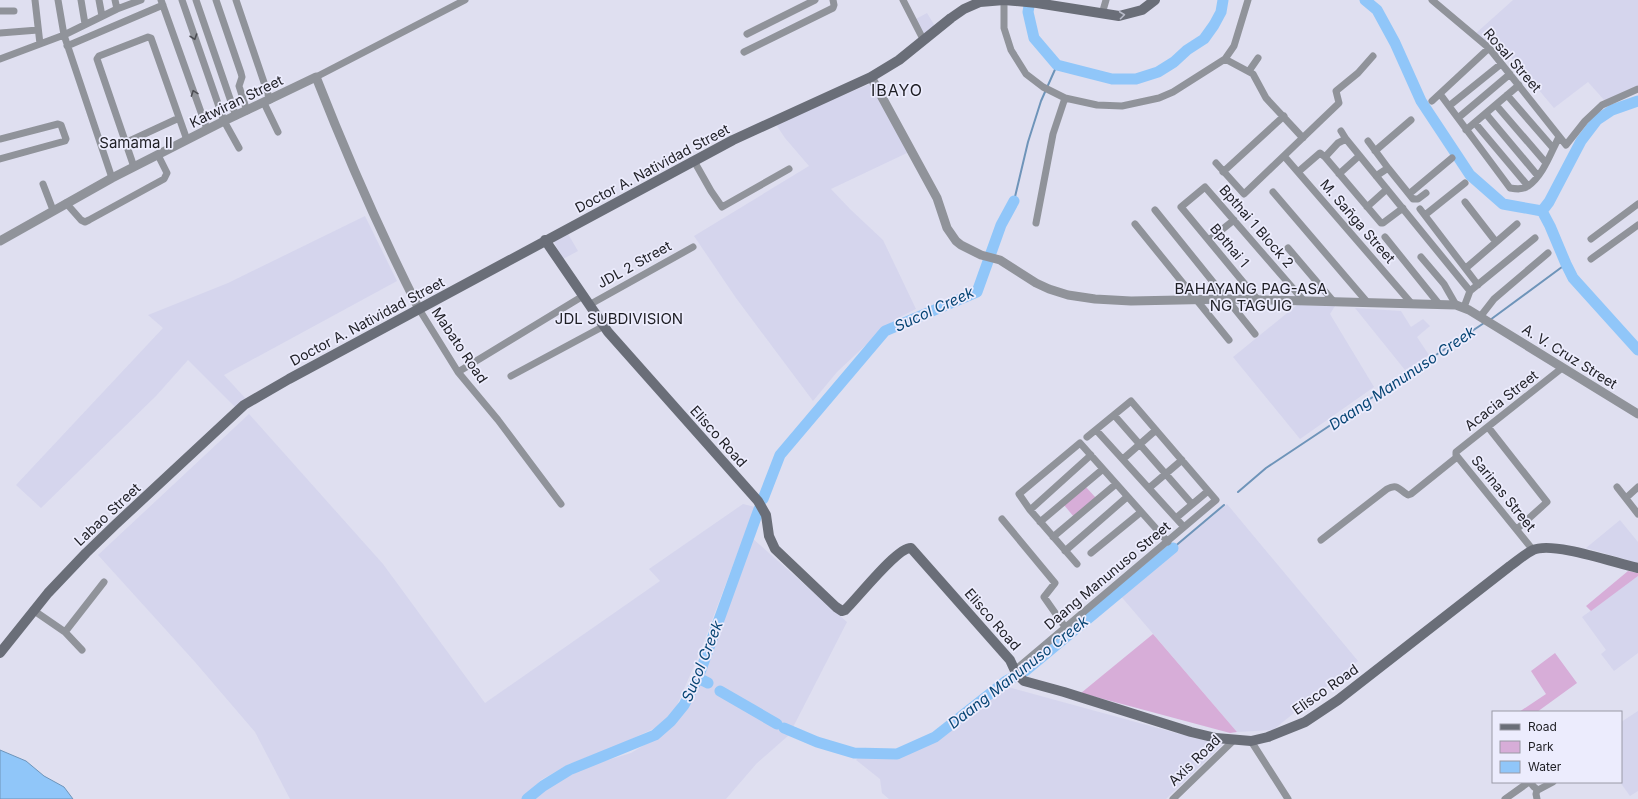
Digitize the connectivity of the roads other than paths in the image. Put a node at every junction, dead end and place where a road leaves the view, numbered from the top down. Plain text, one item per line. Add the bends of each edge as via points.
1 (35, 0) edge
2 (58, 0) edge
3 (81, 0) edge
4 (99, 0) edge
5 (115, 0) edge
6 (141, 0) edge
7 (182, 0) edge
8 (196, 0) edge
9 (216, 0) edge
10 (236, 0) edge
11 (465, 0) edge
12 (815, 0) edge
13 (833, 0) edge
14 (902, 0) edge
15 (1004, 0) edge
16 (1106, 0) edge
17 (1155, 0) edge
18 (1248, 0) edge
19 (1432, 0) edge
20 (130, 2) edge
21 (162, 3) edge
22 (1082, 4) edge
23 (117, 9) junction
24 (14, 10) dead end
25 (0, 11) edge
26 (1102, 14) junction
27 (102, 16) junction
28 (85, 24) junction
29 (767, 24) junction
30 (38, 30) junction
31 (0, 33) edge
32 (747, 34) dead end
33 (64, 35) junction
34 (774, 37) junction
35 (924, 41) junction
36 (40, 44) junction
37 (67, 46) junction
38 (1489, 48) junction
39 (744, 52) dead end
40 (1373, 56) dead end
41 (1225, 58) junction
42 (1258, 58) dead end
43 (0, 59) edge
44 (1501, 64) junction
45 (1249, 71) junction
46 (1510, 74) junction
47 (316, 77) junction
48 (871, 77) junction
49 (1519, 85) junction
50 (1638, 89) edge
51 (1440, 94) junction
52 (1507, 95) junction
53 (1065, 98) junction
54 (267, 101) junction
55 (1432, 101) dead end
56 (1496, 105) junction
57 (1449, 106) junction
58 (247, 111) junction
59 (1486, 114) junction
60 (236, 116) junction
61 (1284, 116) junction
62 (179, 118) junction
63 (1458, 118) junction
64 (1411, 120) dead end
65 (224, 121) junction
66 (1475, 123) junction
67 (207, 129) junction
68 (1466, 130) junction
69 (1341, 131) dead end
70 (278, 132) dead end
71 (1559, 137) junction
72 (1303, 138) junction
73 (0, 139) edge
74 (1346, 139) junction
75 (188, 140) junction
76 (1368, 141) dead end
77 (125, 143) junction
78 (239, 148) dead end
79 (1553, 148) junction
80 (1374, 151) junction
81 (158, 155) junction
82 (1284, 156) junction
83 (1359, 156) junction
84 (1324, 157) junction
85 (1452, 158) dead end
86 (0, 159) edge
87 (694, 161) junction
88 (1216, 163) dead end
89 (1546, 163) junction
90 (134, 167) junction
91 (1388, 168) junction
92 (789, 169) dead end
93 (1223, 172) junction
94 (1298, 172) junction
95 (1339, 174) junction
96 (1376, 176) junction
97 (1538, 176) junction
98 (112, 178) junction
99 (1465, 182) dead end
100 (43, 184) dead end
101 (1528, 186) junction
102 (1205, 187) joint
103 (1387, 189) junction
104 (1273, 192) dead end
105 (1426, 193) dead end
106 (1409, 194) junction
107 (1465, 202) dead end
108 (66, 203) junction
109 (1638, 204) edge
110 (1367, 207) junction
111 (1403, 208) junction
112 (53, 210) junction
113 (1155, 210) dead end
114 (1234, 220) junction
115 (1036, 223) dead end
116 (1135, 224) dead end
117 (1517, 224) dead end
118 (1638, 225) edge
119 (1385, 237) dead end
120 (1535, 238) dead end
121 (1591, 239) dead end
122 (545, 240) junction
123 (1209, 240) junction
124 (0, 241) edge
125 (1496, 242) junction
126 (693, 247) dead end
127 (1288, 248) dead end
128 (1548, 253) dead end
129 (1421, 257) dead end
130 (1591, 259) dead end
131 (1466, 268) junction
132 (1478, 285) junction
133 (1470, 291) junction
134 (1228, 299) junction
135 (586, 300) junction
136 (1198, 300) junction
137 (1258, 300) junction
138 (1304, 301) junction
139 (1334, 302) junction
140 (1368, 303) junction
141 (1412, 304) junction
142 (1439, 304) junction
143 (1460, 306) junction
144 (419, 310) junction
145 (1485, 320) junction
146 (604, 326) junction
147 (1255, 334) dead end
148 (1229, 340) dead end
149 (1562, 368) junction
150 (458, 372) junction
151 (511, 376) dead end
152 (244, 404) joint
153 (1638, 414) edge
154 (1114, 415) junction
155 (1488, 427) junction
156 (1096, 430) junction
157 (1156, 430) junction
158 (1088, 437) dead end
159 (1140, 444) junction
160 (1457, 454) junction
161 (1091, 455) junction
162 (1123, 459) junction
163 (1182, 460) junction
164 (1103, 469) junction
165 (1165, 474) junction
166 (1116, 484) junction
167 (1617, 487) dead end
168 (1638, 487) edge
169 (1149, 488) junction
170 (1208, 491) junction
171 (1127, 496) junction
172 (1626, 498) junction
173 (561, 504) dead end
174 (1192, 504) junction
175 (1030, 510) junction
176 (1141, 512) junction
177 (1638, 514) edge
178 (1176, 518) junction
179 (1002, 519) dead end
180 (1040, 522) junction
181 (1184, 527) junction
182 (1517, 529) junction
183 (1053, 537) junction
184 (1321, 540) dead end
185 (1168, 542) junction
186 (1533, 550) junction
187 (1065, 551) junction
188 (1091, 553) dead end
189 (1077, 564) dead end
190 (1638, 568) edge
191 (104, 582) dead end
192 (34, 610) junction
193 (1065, 627) junction
194 (65, 632) junction
195 (82, 650) dead end
196 (0, 653) edge
197 (1017, 674) junction
198 (1234, 740) junction
199 (1251, 741) junction
200 (1529, 783) edge
201 (1531, 783) edge
202 (1551, 783) edge
203 (1537, 790) junction
204 (1173, 799) edge
205 (1288, 799) edge
206 (1505, 799) edge
207 (1537, 799) edge

1 - 30 street
2 - 33 street
3 - 28 street
4 - 27 street
5 - 23 street
6 - 20 street
7 -> 65 street
8 - 60 street
9 - 58 street via 241,72 239,86
10 - 54 street
11 - 47 street, Katwiran Street
12 - 29 street
13 - 34 street via 832,8
14 - 35 street
15 - 22 main road, Doctor A. Natividad Street
15 - 35 main road, Doctor A. Natividad Street via 980,2 964,9
15 - 53 street via 1004,28 1011,50 1026,74 1042,87
16 - 26 street
26 -> 17 main road, Doctor A. Natividad Street via 1119,16 1142,10
18 - 41 street via 1234,46
19 - 38 street, Rosal Street
20 - 23 street
21 - 37 street
67 -> 21 street
22 - 26 main road, Doctor A. Natividad Street
23 - 27 street
24 - 25 street
27 - 28 street
28 - 33 street
29 - 32 street
29 - 34 street
30 - 31 street
30 - 36 street
33 - 36 street
33 - 37 street
34 - 39 street
35 - 48 main road, Doctor A. Natividad Street
36 - 43 street
37 - 98 street
38 - 44 street, Rosal Street
38 - 51 street
40 - 72 street via 1358,73 1336,91 1339,103
41 - 45 street
41 - 53 street via 1194,80 1159,98 1122,106 1097,106
42 - 45 street
44 - 46 street, Rosal Street
44 - 57 street
45 - 61 street via 1266,98
46 - 49 street, Rosal Street
46 - 63 street
47 - 54 street, Katwiran Street
47 - 144 street, Mabato Road via 347,154
48 - 87 main road, Doctor A. Natividad Street via 733,140
48 - 136 street via 937,198 950,232 961,245 996,259 1036,283 1068,295 1131,301
49 - 52 street
49 - 71 street, Rosal Street
50 - 71 street, Rosal Street via 1602,105 1566,144
51 - 55 street
51 - 57 street
52 - 56 street
52 - 79 street
53 - 115 street via 1053,134
54 - 58 street, Katwiran Street
54 - 70 street
56 - 59 street
56 - 89 street
57 - 63 street
58 - 60 street, Katwiran Street
59 - 66 street
59 - 97 street
60 - 65 street, Katwiran Street
61 - 72 street
61 - 93 street
62 - 75 street
62 - 77 street
62 - 77 street via 150,37 97,58
63 - 68 street
64 - 80 street
65 - 67 street, Katwiran Street
65 - 78 street
66 - 68 street
66 - 101 street
67 - 75 street, Katwiran Street
68 - 101 street via 1510,188
69 - 74 street
71 - 79 street
72 - 82 street
73 - 86 street via 60,124 66,139
74 - 83 street
74 - 84 street
75 - 81 street, Katwiran Street
76 - 80 street
77 - 90 street
79 - 89 street
80 - 91 street
81 - 90 street, Katwiran Street
81 - 108 street via 167,172 164,179 89,220 81,220
82 - 93 street via 1244,194
82 - 94 street, M. Sañga Street
83 - 95 street
83 - 96 street
84 - 94 street via 1320,153
84 - 95 street
85 - 106 street
87 - 92 street via 722,207
87 - 122 main road, Doctor A. Natividad Street
88 - 93 street
89 - 97 street
90 - 98 street, Katwiran Street
91 - 96 street
91 - 106 street
94 - 141 street, M. Sañga Street
95 - 110 street
96 - 103 street
97 - 101 street
98 - 108 street, Katwiran Street
99 - 131 street via 1422,212
100 - 112 street
102 - 114 street, Bpthai 1 Block 2
102 - 123 street, Bpthai 1 via 1181,207
103 - 110 street
103 - 111 street
104 - 140 street
105 - 106 street via 1415,200
107 - 125 street
108 - 112 street, Katwiran Street
109 - 121 street
110 - 111 street via 1382,224
111 - 133 street
112 - 124 street, Katwiran Street
113 - 134 street
114 - 123 street
114 - 138 street, Bpthai 1 Block 2
116 - 136 street
117 - 125 street
118 - 130 street
119 - 142 street
120 - 132 street
122 - 135 main road, Elisco Road
122 - 144 main road, Doctor A. Natividad Street
123 - 137 street, Bpthai 1
125 - 131 street
126 - 135 street, JDL 2 Street
127 - 139 street
128 - 145 street via 1494,299
129 - 143 street
131 - 132 street
132 - 133 street
133 - 143 street
134 - 136 street
134 - 137 street
134 - 147 street
135 - 146 main road, Elisco Road
135 - 150 street, JDL 2 Street
136 - 148 street
137 - 138 street
138 - 139 street
139 - 140 street
140 - 141 street
141 - 142 street
142 - 143 street
143 - 145 street, A. V. Cruz Street
144 - 150 street, Mabato Road
144 - 152 main road, Doctor A. Natividad Street
145 - 149 street, A. V. Cruz Street
146 - 151 street
146 - 197 main road, Elisco Road via 758,501 766,515 769,536 775,549 836,607 842,612 845,610 893,559 905,549 911,548 1010,660
149 - 153 street, A. V. Cruz Street
149 - 155 street, Acacia Street
150 - 173 street, Mabato Road via 498,420
152 - 192 main road, Labao Street via 95,544
154 - 156 street
154 - 157 street via 1131,401
154 - 159 street
155 - 160 street, Acacia Street
155 - 182 street via 1548,502
156 - 158 street
156 - 162 street
157 - 159 street
157 - 163 street
159 - 162 street
159 - 165 street
160 - 182 street, Sarinas Street
160 - 184 street, Acacia Street via 1411,494 1408,495 1393,486 1387,489
161 - 164 street
161 - 175 street
161 - 175 street via 1080,443 1020,493
162 - 169 street
163 - 165 street
163 - 170 street
164 - 166 street
164 - 180 street
165 - 169 street
165 - 174 street
166 - 171 street
166 - 183 street
167 - 172 street
168 - 172 street
169 - 178 street
170 - 174 street
170 - 181 street, Daang Manunuso Street via 1216,500
171 - 176 street
171 - 187 street
172 - 177 street
174 - 178 street
175 - 180 street
176 - 185 street
176 - 188 street
178 - 181 street
179 - 193 street via 1055,583 1044,597
180 - 183 street
181 - 185 street, Daang Manunuso Street
182 - 186 street, Sarinas Street
183 - 187 street
185 - 193 street, Daang Manunuso Street
186 - 190 main road, Elisco Road via 1546,547 1560,549
186 - 199 main road, Elisco Road via 1338,700 1305,722
187 - 189 street
191 - 194 street
192 - 194 street
192 - 196 main road, Labao Street
193 - 197 street, Daang Manunuso Street
194 - 195 street
197 - 198 main road, Elisco Road via 1024,681 1191,732
198 - 199 main road, Elisco Road
198 - 204 street, Axis Road
199 - 205 street
200 - 206 street
201 - 203 street
202 - 203 street
203 - 207 street

